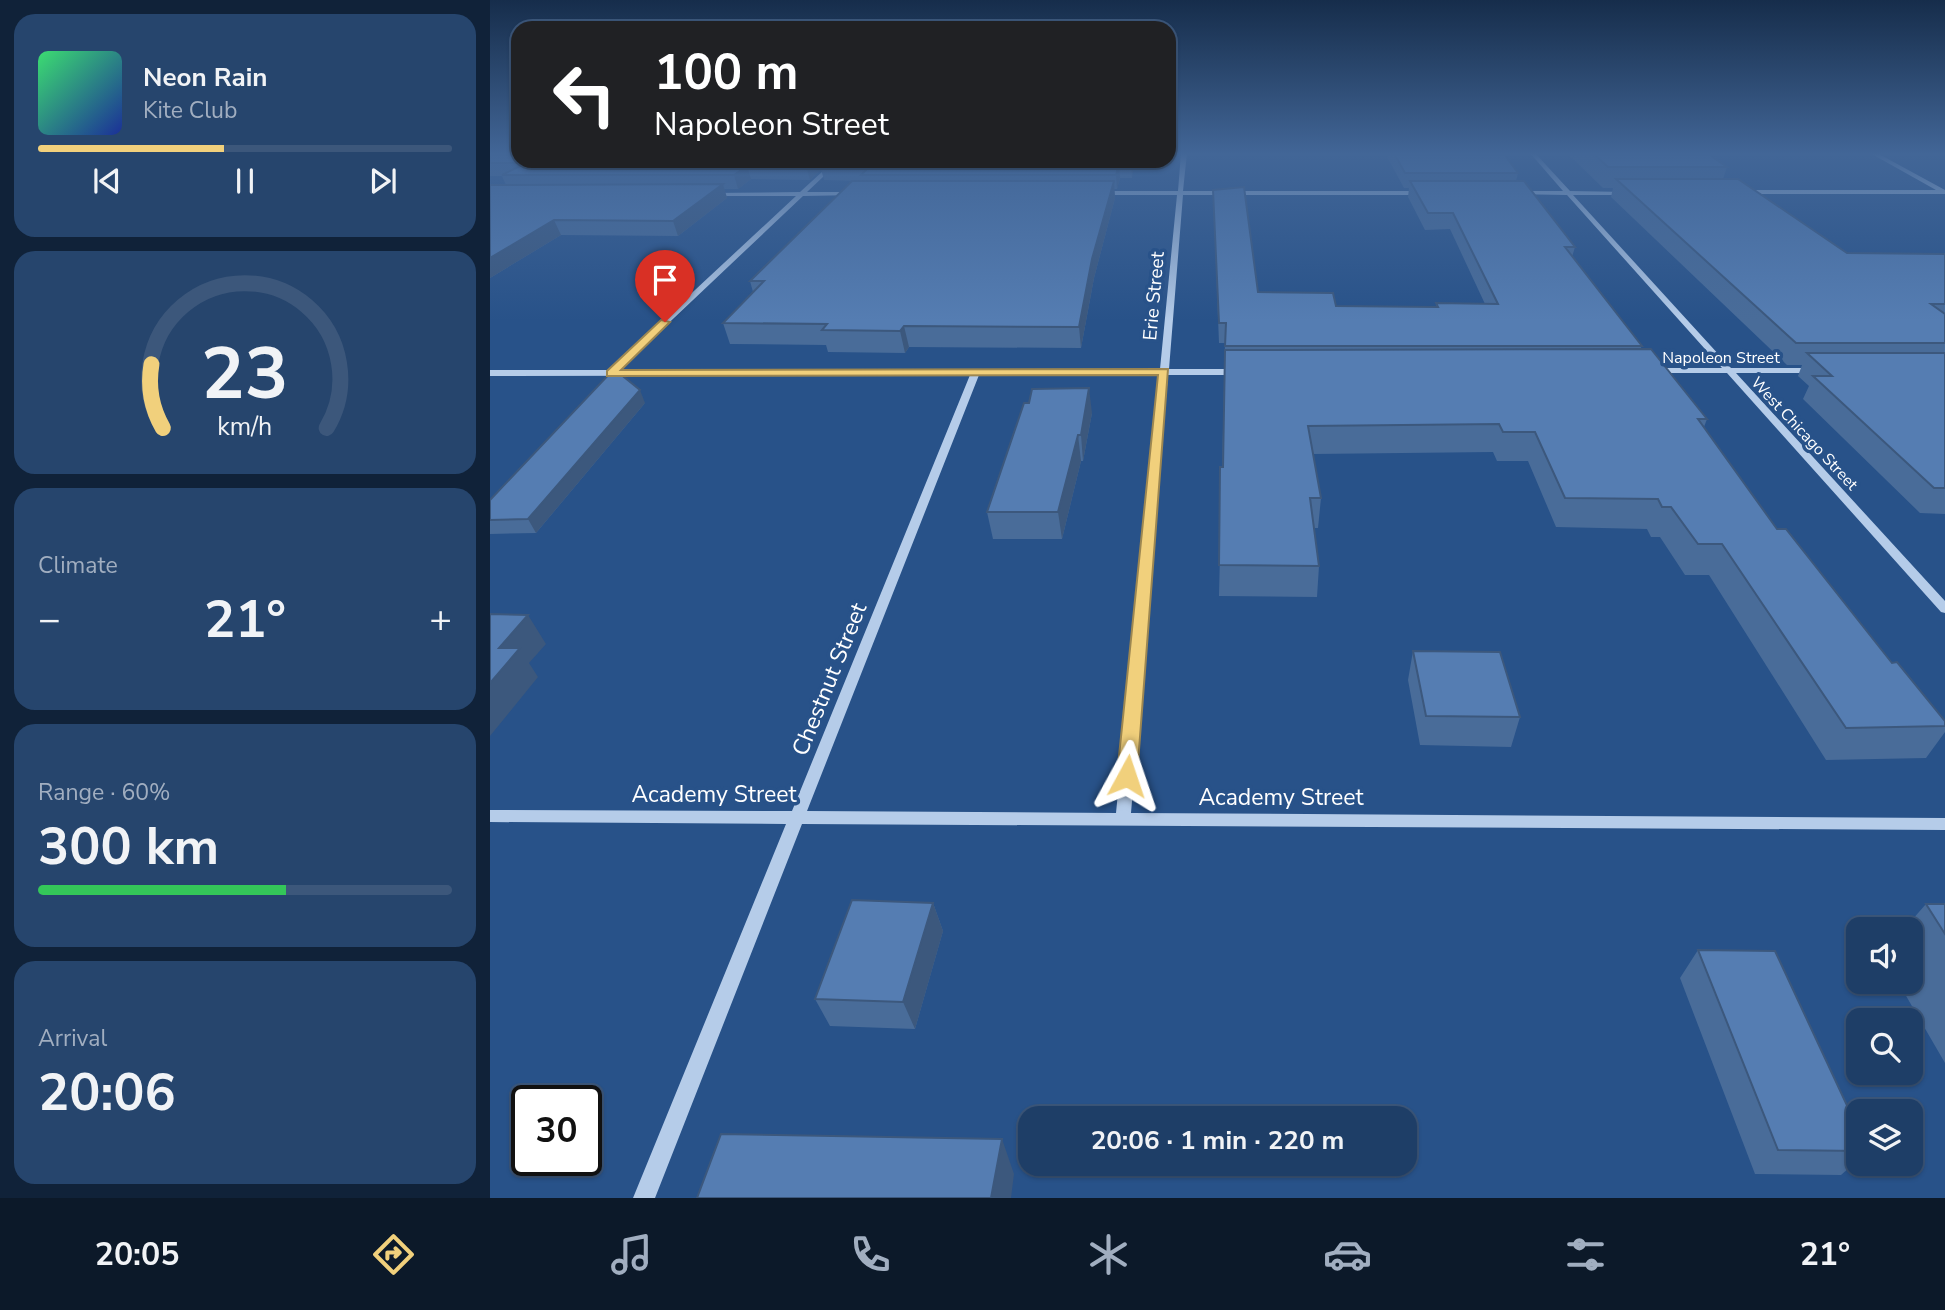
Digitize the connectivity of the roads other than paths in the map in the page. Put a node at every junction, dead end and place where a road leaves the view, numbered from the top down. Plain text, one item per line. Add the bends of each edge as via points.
1 (786, 209) edge
2 (1179, 209) edge
3 (1582, 209) edge
4 (1729, 370) junction
5 (1834, 370) edge
6 (1637, 371) edge
7 (976, 372) junction
8 (1164, 372) junction
9 (1255, 372) edge
10 (490, 373) edge
11 (611, 373) junction
12 (1945, 609) edge
13 (490, 816) edge
14 (798, 817) junction
15 (1123, 818) junction
16 (1945, 824) edge
17 (644, 1198) edge

1 - 11 street
2 - 8 street, Erie Street
3 - 4 street, West Chicago Street
4 - 5 street, Napoleon Street
4 - 6 street, Napoleon Street
4 - 12 street, West Chicago Street
7 - 8 street
7 - 11 street
7 - 14 street, Chestnut Street
8 - 9 street
8 - 15 street, Erie Street
10 - 11 street
13 - 14 street, Academy Street
14 - 15 street, Academy Street
14 - 17 street, Chestnut Street
15 - 16 street, Academy Street

